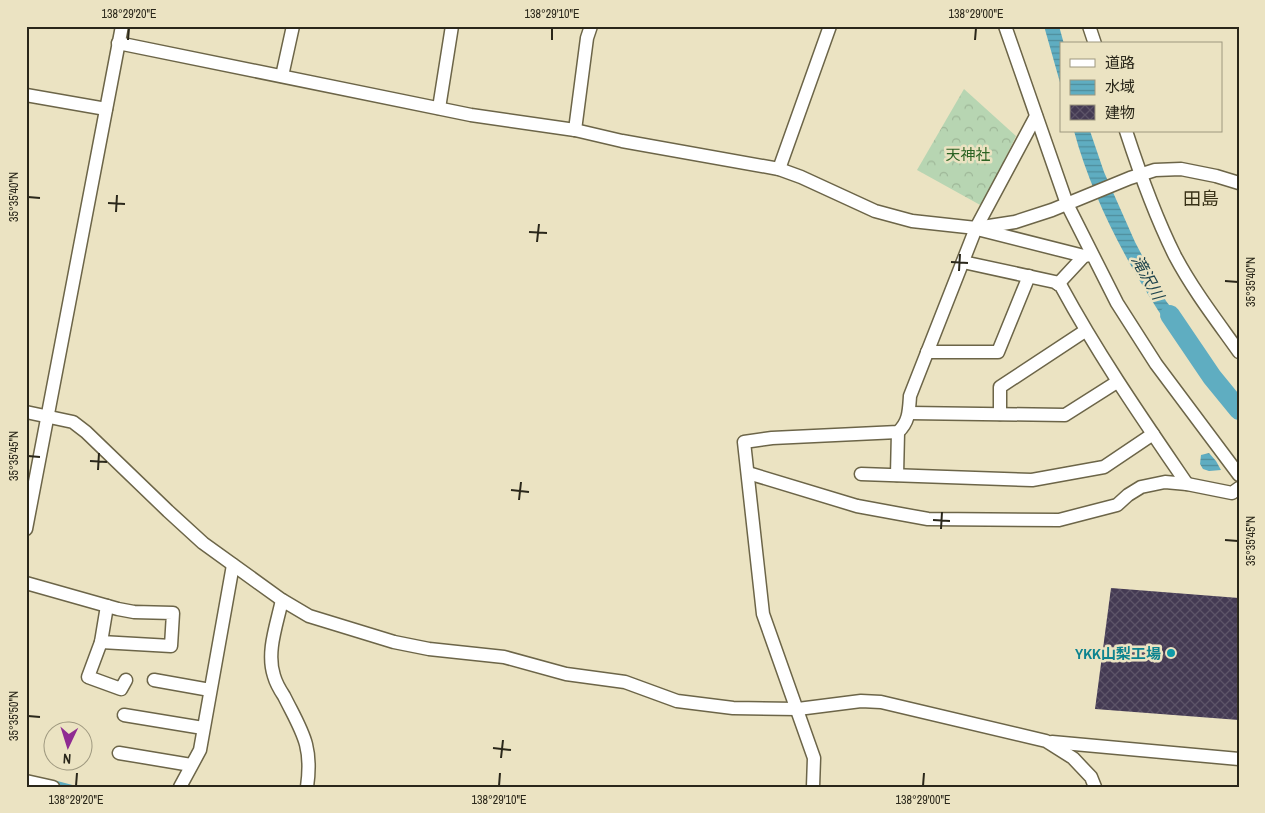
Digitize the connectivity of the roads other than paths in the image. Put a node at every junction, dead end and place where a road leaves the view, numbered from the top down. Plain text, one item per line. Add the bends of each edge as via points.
1 (122, 26) edge
2 (293, 26) edge
3 (452, 26) edge
4 (591, 26) edge
5 (1005, 26) edge
6 (1089, 26) edge
7 (830, 27) edge
8 (1094, 42) edge
9 (118, 43) junction
10 (282, 76) junction
11 (26, 95) edge
12 (439, 108) junction
13 (106, 109) junction
14 (1036, 116) junction
15 (574, 130) junction
16 (1126, 132) edge
17 (779, 169) junction
18 (1136, 176) junction
19 (1239, 183) edge
20 (1071, 202) junction
21 (976, 228) junction
22 (1088, 255) junction
23 (963, 262) junction
24 (1029, 276) junction
25 (1058, 284) junction
26 (1086, 331) junction
27 (927, 352) junction
28 (1239, 352) edge
29 (1117, 382) junction
30 (26, 412) edge
31 (909, 413) junction
32 (1000, 414) junction
33 (48, 416) junction
34 (898, 432) junction
35 (1153, 434) junction
36 (748, 473) junction
37 (861, 474) dead end
38 (897, 475) junction
39 (1239, 475) edge
40 (1188, 484) junction
41 (1239, 488) edge
42 (26, 529) edge
43 (233, 565) junction
44 (26, 583) edge
45 (282, 600) junction
46 (107, 606) junction
47 (101, 642) junction
48 (126, 680) dead end
49 (154, 680) dead end
50 (210, 690) junction
51 (798, 709) junction
52 (124, 715) dead end
53 (204, 728) junction
54 (1046, 741) junction
55 (119, 753) dead end
56 (1239, 759) edge
57 (191, 766) junction
58 (26, 781) edge
59 (53, 787) edge
60 (180, 787) edge
61 (307, 787) edge
62 (812, 787) edge
63 (1095, 787) edge

1 - 9 street
2 - 10 street
3 - 12 street
4 - 15 street
5 - 14 street
6 - 8 street
7 - 17 street
9 - 10 street
9 - 13 street
10 - 12 street
11 - 13 street
12 - 15 street
13 - 33 street
14 - 20 street
14 - 21 street
15 - 17 street
16 - 18 street
17 - 21 street via 875,211 912,221
18 - 19 street via 1155,170 1181,169
18 - 20 street
18 - 28 street via 1176,258
20 - 21 street via 1015,222
20 - 22 street
21 - 22 street
21 - 23 street
22 - 25 street
22 - 39 street via 1156,364
23 - 24 street
23 - 27 street
24 - 25 street
24 - 27 street via 998,352
25 - 26 street
26 - 29 street
26 - 32 street via 1000,387
27 - 31 street via 910,396
29 - 32 street via 1065,415
29 - 35 street
30 - 33 street
31 - 32 street
31 - 34 street
33 - 42 street
33 - 43 street via 73,422 86,432 203,543
34 - 36 street via 744,442
34 - 38 street
35 - 38 street via 1104,467 1032,480
35 - 40 street
36 - 40 street via 857,506 928,519 1059,520 1117,505 1141,487 1165,482
36 - 51 street via 763,614
37 - 38 street
40 - 41 street via 1232,493
43 - 45 street
43 - 50 street
44 - 46 street
45 - 51 street via 309,616 394,642 504,657 566,674 625,682 677,701 733,708
45 - 61 street via 271,662 274,676 303,733 308,750
46 - 47 street
46 - 47 street via 134,612 172,612 171,646
47 - 48 street via 88,677 121,689
49 - 50 street
50 - 53 street
51 - 54 street via 861,701 881,702
51 - 62 street via 814,758
52 - 53 street
53 - 57 street via 200,750
54 - 56 street
54 - 63 street via 1073,758 1091,777
55 - 57 street
57 - 60 street
58 - 59 street

